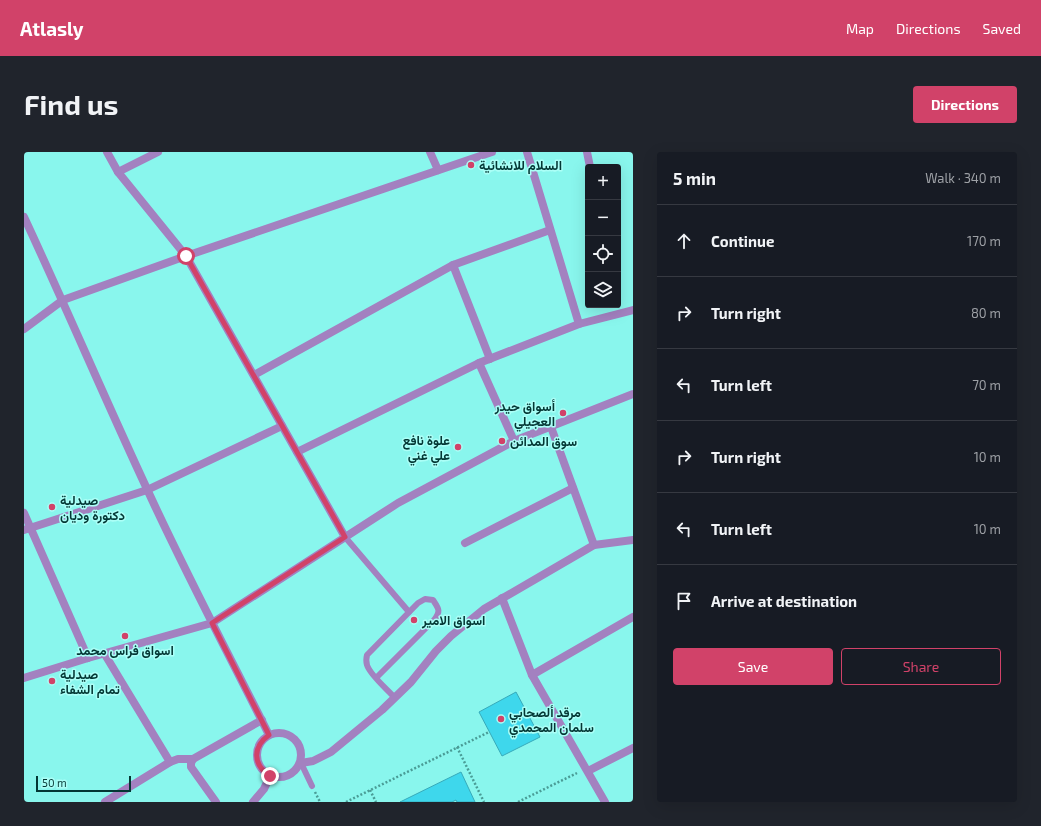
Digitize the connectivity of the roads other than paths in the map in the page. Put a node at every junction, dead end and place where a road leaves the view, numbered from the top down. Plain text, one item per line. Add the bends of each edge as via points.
1 (107, 152) edge
2 (158, 152) edge
3 (430, 152) edge
4 (492, 152) edge
5 (527, 152) edge
6 (587, 152) edge
7 (589, 164) edge
8 (438, 170) junction
9 (118, 172) junction
10 (24, 217) edge
11 (550, 230) junction
12 (186, 256) junction
13 (453, 265) junction
14 (63, 300) junction
15 (633, 310) edge
16 (579, 324) junction
17 (24, 329) edge
18 (490, 359) junction
19 (479, 363) junction
20 (254, 375) junction
21 (633, 394) edge
22 (282, 426) junction
23 (551, 427) junction
24 (514, 441) junction
25 (297, 452) junction
26 (573, 488) junction
27 (147, 490) junction
28 (24, 513) edge
29 (27, 528) edge
30 (345, 537) junction
31 (633, 540) edge
32 (465, 543) dead end
33 (594, 545) junction
34 (502, 598) junction
35 (409, 612) junction
36 (633, 617) edge
37 (212, 623) junction
38 (104, 653) junction
39 (88, 658) junction
40 (532, 675) junction
41 (24, 678) edge
42 (376, 678) junction
43 (395, 698) junction
44 (262, 720) junction
45 (269, 735) junction
46 (633, 748) edge
47 (192, 759) junction
48 (170, 762) junction
49 (301, 763) junction
50 (587, 770) junction
51 (270, 776) junction
52 (312, 786) dead end
53 (105, 802) edge
54 (216, 802) edge
55 (253, 802) edge
56 (605, 802) edge

1 - 9 street
2 - 9 street
3 - 8 street
4 - 8 street
5 - 11 street
6 - 7 street
8 - 12 street
9 - 12 street
10 - 14 street
11 - 13 street
11 - 16 street
12 - 14 street
12 - 20 street
13 - 18 street
13 - 20 street
14 - 17 street
14 - 27 street
15 - 16 street
16 - 18 street
18 - 19 street
19 - 24 street
19 - 25 street
20 - 22 street
21 - 23 street
22 - 25 street
22 - 27 street
23 - 24 street
23 - 26 street
24 - 30 street via 398,502
25 - 30 street
26 - 32 street
26 - 33 street
27 - 29 street
27 - 37 street
28 - 29 street
29 - 39 street
30 - 35 lane
30 - 37 street
31 - 33 street
33 - 34 street
34 - 40 street
34 - 43 street via 451,636
35 - 42 lane via 367,655 366,663
35 - 42 lane via 425,599 433,600 439,608 439,614 434,620
36 - 40 street
37 - 38 street
37 - 44 street
38 - 39 street
38 - 48 street
39 - 41 street
40 - 50 street
42 - 43 lane
43 - 49 street via 331,752 313,761
44 - 45 street
44 - 47 street
45 - 49 street via 282,733 294,739 301,750
45 - 51 street via 260,744 257,756 260,768
46 - 50 street
47 - 48 street
47 - 54 street via 191,767
48 - 53 street
49 - 51 street via 296,770 284,777
49 - 52 lane
50 - 56 street
51 - 55 street via 264,790

